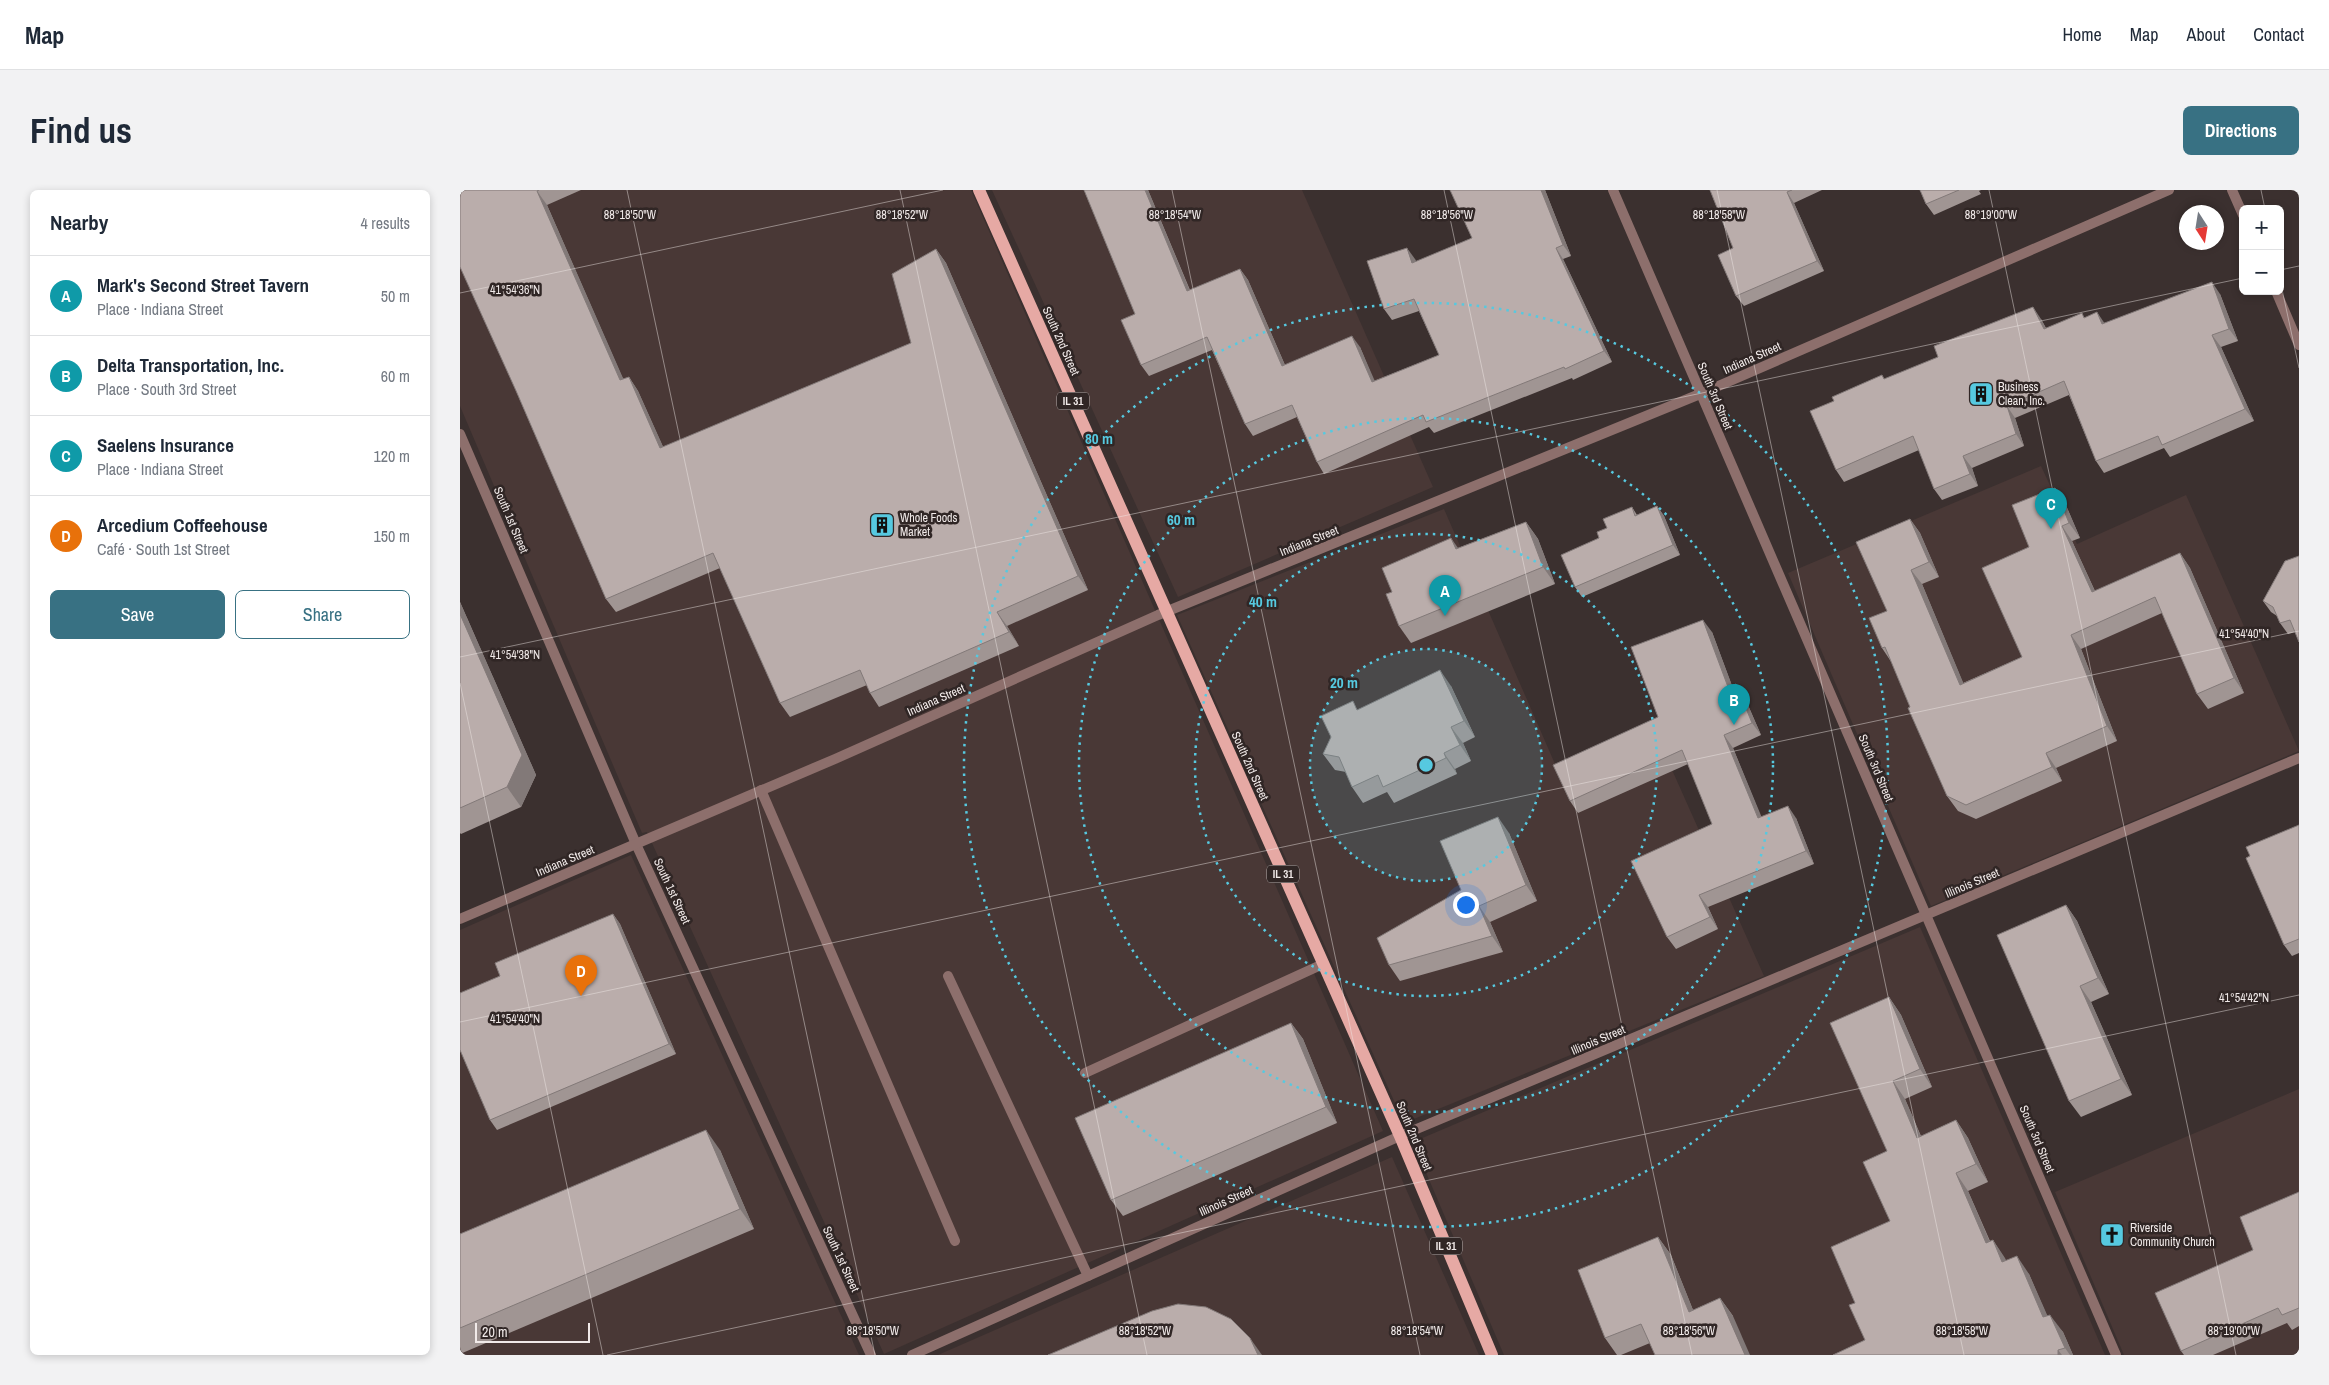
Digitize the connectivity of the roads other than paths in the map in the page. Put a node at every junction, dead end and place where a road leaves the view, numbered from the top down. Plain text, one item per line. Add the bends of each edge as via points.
1 (979, 190) edge
2 (1613, 190) edge
3 (2169, 190) edge
4 (2232, 190) edge
5 (2239, 205) edge
6 (2278, 295) edge
7 (2299, 345) edge
8 (1700, 394) junction
9 (460, 434) edge
10 (1167, 613) junction
11 (2299, 758) edge
12 (762, 790) junction
13 (636, 844) junction
14 (1926, 915) junction
15 (460, 919) edge
16 (1323, 964) junction
17 (948, 976) dead end
18 (1085, 1073) dead end
19 (1400, 1136) junction
20 (955, 1241) dead end
21 (1088, 1276) junction
22 (871, 1355) edge
23 (912, 1355) edge
24 (1492, 1355) edge
25 (2116, 1355) edge

1 - 10 main road, South 2nd Street / IL 31
2 - 8 street, South 3rd Street
3 - 8 street, Indiana Street
4 - 5 street
6 - 7 street
8 - 10 street, Indiana Street
8 - 14 street, South 3rd Street
9 - 13 street, South 1st Street
10 - 12 street, Indiana Street
10 - 16 main road, South 2nd Street / IL 31
11 - 14 street, Illinois Street
12 - 13 street, Indiana Street
12 - 20 street
13 - 15 street, Indiana Street
13 - 22 street, South 1st Street
14 - 19 street, Illinois Street
14 - 25 street, South 3rd Street
16 - 18 street
16 - 19 main road, South 2nd Street / IL 31
17 - 21 street
19 - 21 street, Illinois Street
19 - 24 main road, South 2nd Street / IL 31
21 - 23 street, Illinois Street

